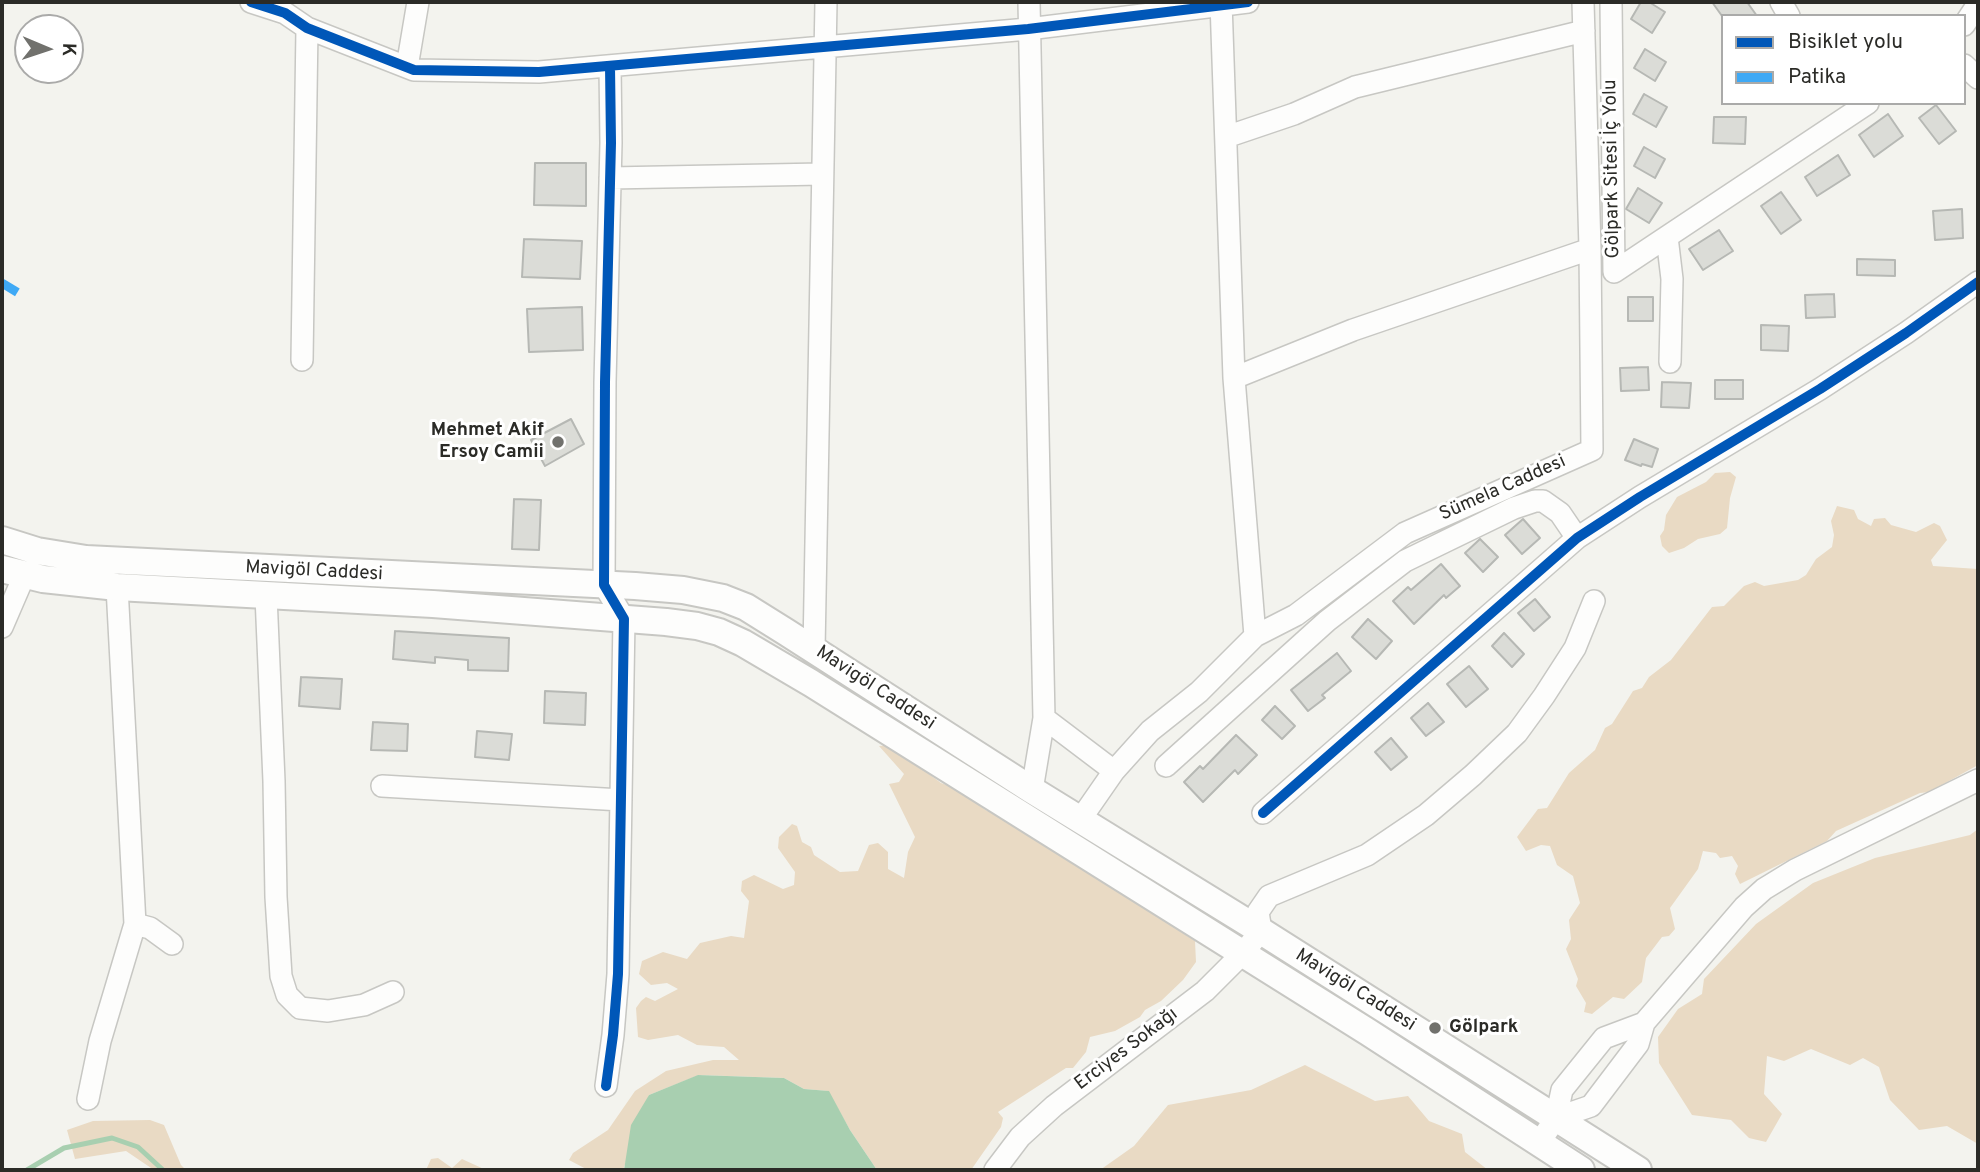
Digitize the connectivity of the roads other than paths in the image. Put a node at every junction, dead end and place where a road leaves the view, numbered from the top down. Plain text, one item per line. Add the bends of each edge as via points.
1 (251, 2) edge
2 (418, 2) edge
3 (826, 2) edge
4 (1029, 2) edge
5 (1248, 2) edge
6 (1583, 2) edge
7 (1611, 2) edge
8 (1221, 3) edge
9 (1978, 4) edge
10 (286, 8) edge
11 (1966, 22) edge
12 (307, 28) junction
13 (1028, 29) junction
14 (1584, 31) junction
15 (825, 45) junction
16 (610, 66) junction
17 (407, 67) junction
18 (1861, 105) edge
19 (1844, 110) edge
20 (1226, 137) junction
21 (822, 174) junction
22 (610, 178) junction
23 (1667, 237) junction
24 (1590, 249) junction
25 (1978, 282) edge
26 (302, 360) dead end
27 (1670, 362) dead end
28 (1234, 378) junction
29 (1577, 538) junction
30 (2, 541) edge
31 (13, 572) edge
32 (604, 585) junction
33 (117, 587) junction
34 (266, 596) junction
35 (1594, 601) dead end
36 (624, 619) junction
37 (2, 627) edge
38 (1255, 636) junction
39 (814, 650) junction
40 (1044, 718) junction
41 (1166, 766) dead end
42 (1114, 771) junction
43 (1978, 780) edge
44 (382, 786) dead end
45 (1032, 790) junction
46 (621, 800) junction
47 (1263, 813) dead end
48 (1080, 820) junction
49 (135, 924) junction
50 (1261, 931) junction
51 (172, 944) dead end
52 (1243, 953) junction
53 (393, 992) dead end
54 (1644, 1023) junction
55 (1598, 1045) junction
56 (1623, 1064) junction
57 (606, 1086) dead end
58 (88, 1098) dead end
59 (1556, 1118) junction
60 (1539, 1143) junction
61 (995, 1170) edge
62 (1581, 1170) edge
63 (1638, 1170) edge

1 - 10 street
2 - 17 street
3 - 15 street
4 - 13 street
5 - 8 street
6 - 14 street, Sümela Caddesi
7 - 23 street, Gölpark Sitesi İç Yolu via 1614,272
8 - 13 street
8 - 20 street
9 - 11 street
10 - 12 street
12 - 17 street
12 - 26 street
13 - 15 street
13 - 40 street
14 - 20 street via 1355,87
14 - 24 street, Sümela Caddesi
15 - 16 street
15 - 21 street
16 - 17 street via 539,72
16 - 22 street
18 - 19 street, Gölpark Sitesi İç Yolu
19 - 23 street, Gölpark Sitesi İç Yolu
20 - 28 street
21 - 22 street
21 - 39 street
22 - 32 street
23 - 27 street via 1672,279
24 - 28 street via 1353,330
24 - 38 street, Sümela Caddesi via 1592,450 1405,533 1296,615
25 - 29 street via 1820,389
28 - 38 street
29 - 41 street via 1560,513 1535,501 1405,561 1328,621
29 - 47 street
30 - 32 main road, Mavigöl Caddesi via 62,556 107,561
31 - 33 main road, Mavigöl Caddesi
31 - 37 street
32 - 36 street
32 - 39 main road, Mavigöl Caddesi via 683,590 723,598 746,607
33 - 34 main road, Mavigöl Caddesi
33 - 49 street
34 - 36 main road, Mavigöl Caddesi
34 - 53 street via 276,897 281,976 287,995 300,1008 328,1010 364,1005
35 - 50 street via 1575,648 1517,733 1426,814 1367,855 1269,897 1258,912
36 - 46 street
36 - 52 main road, Mavigöl Caddesi via 697,626 743,643
38 - 42 street, Sümela Caddesi via 1150,731
39 - 45 main road, Mavigöl Caddesi
40 - 42 street
40 - 45 street
42 - 48 street, Sümela Caddesi
43 - 54 street via 1764,889
44 - 46 street
45 - 48 main road, Mavigöl Caddesi
46 - 57 street via 618,974
48 - 50 main road, Mavigöl Caddesi
49 - 51 street via 150,928
49 - 58 street
50 - 52 street, Erciyes Sokağı
50 - 59 main road, Mavigöl Caddesi
52 - 60 main road, Mavigöl Caddesi
52 - 61 street, Erciyes Sokağı via 1205,991 1054,1106 1020,1137
54 - 55 street via 1604,1038
54 - 56 street via 1638,1044
55 - 56 street via 1608,1060
55 - 59 street via 1562,1090
56 - 59 street via 1591,1106
59 - 60 street
59 - 63 main road, Mavigöl Caddesi
60 - 62 main road, Mavigöl Caddesi

